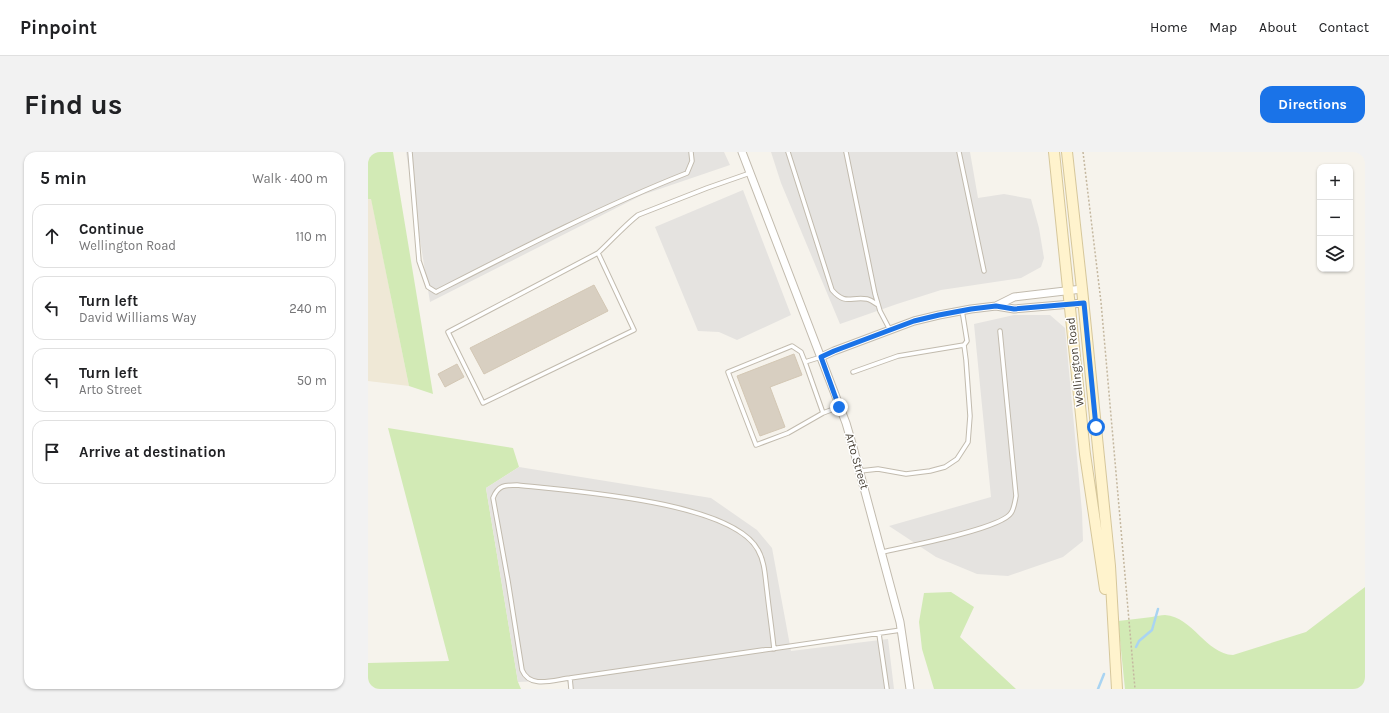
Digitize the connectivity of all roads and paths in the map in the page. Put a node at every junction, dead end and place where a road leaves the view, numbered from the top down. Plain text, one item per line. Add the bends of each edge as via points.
1 (410, 152) edge
2 (691, 152) edge
3 (742, 152) edge
4 (788, 152) edge
5 (846, 152) edge
6 (959, 152) edge
7 (1054, 152) edge
8 (1067, 152) edge
9 (1083, 152) edge
10 (750, 173) junction
11 (598, 253) junction
12 (984, 271) dead end
13 (1082, 288) junction
14 (1068, 290) junction
15 (1084, 303) junction
16 (1070, 304) junction
17 (878, 305) junction
18 (996, 306) junction
19 (962, 310) junction
20 (890, 330) junction
21 (1000, 331) dead end
22 (964, 345) junction
23 (821, 357) junction
24 (805, 362) junction
25 (853, 372) dead end
26 (839, 407) junction
27 (823, 413) junction
28 (860, 471) junction
29 (882, 552) junction
30 (902, 630) junction
31 (879, 634) junction
32 (1114, 643) junction
33 (774, 649) junction
34 (570, 678) junction
35 (571, 689) edge
36 (887, 689) edge
37 (910, 689) edge
38 (1118, 689) edge
39 (1135, 689) edge

1 - 2 lane via 419,261 428,287 436,292 634,194 687,172 692,161
3 - 10 street, Arto Street
4 - 17 lane via 832,290 844,300 869,299
5 - 17 lane
6 - 12 lane
7 - 14 main road, Wellington Road
8 - 13 main road, Wellington Road
9 - 39 path via 1101,302
10 - 11 lane via 642,213
10 - 23 street, Arto Street
11 - 11 lane via 448,332 483,403 634,330
13 - 14 street
13 - 15 main road, Wellington Road
14 - 16 main road, Wellington Road
14 - 18 street via 1014,297
15 - 16 street
15 - 32 main road, Wellington Road via 1110,566
16 - 18 street via 1014,309
16 - 32 main road, Wellington Road via 1085,454
17 - 20 lane
18 - 19 street
19 - 20 street via 914,321
19 - 22 lane via 967,341
20 - 23 street
21 - 29 lane via 1016,496 1011,514 1000,522 940,540
22 - 25 lane via 898,356
22 - 28 lane via 970,416 968,442 957,459 945,467 906,474 878,469
23 - 24 lane
23 - 26 street, Arto Street
24 - 27 lane
24 - 27 lane via 801,352 792,346 728,372 756,445 788,433
26 - 27 lane
26 - 28 street, Arto Street
28 - 29 street, Arto Street
29 - 30 street, Arto Street
30 - 31 lane
30 - 37 street, Arto Street
31 - 33 lane
31 - 36 lane
32 - 38 main road, Wellington Road
33 - 34 lane
33 - 34 lane via 763,560 754,543 736,529 691,510 639,499 517,484 500,487 495,491 493,498 522,670 528,679 537,682
34 - 35 lane

